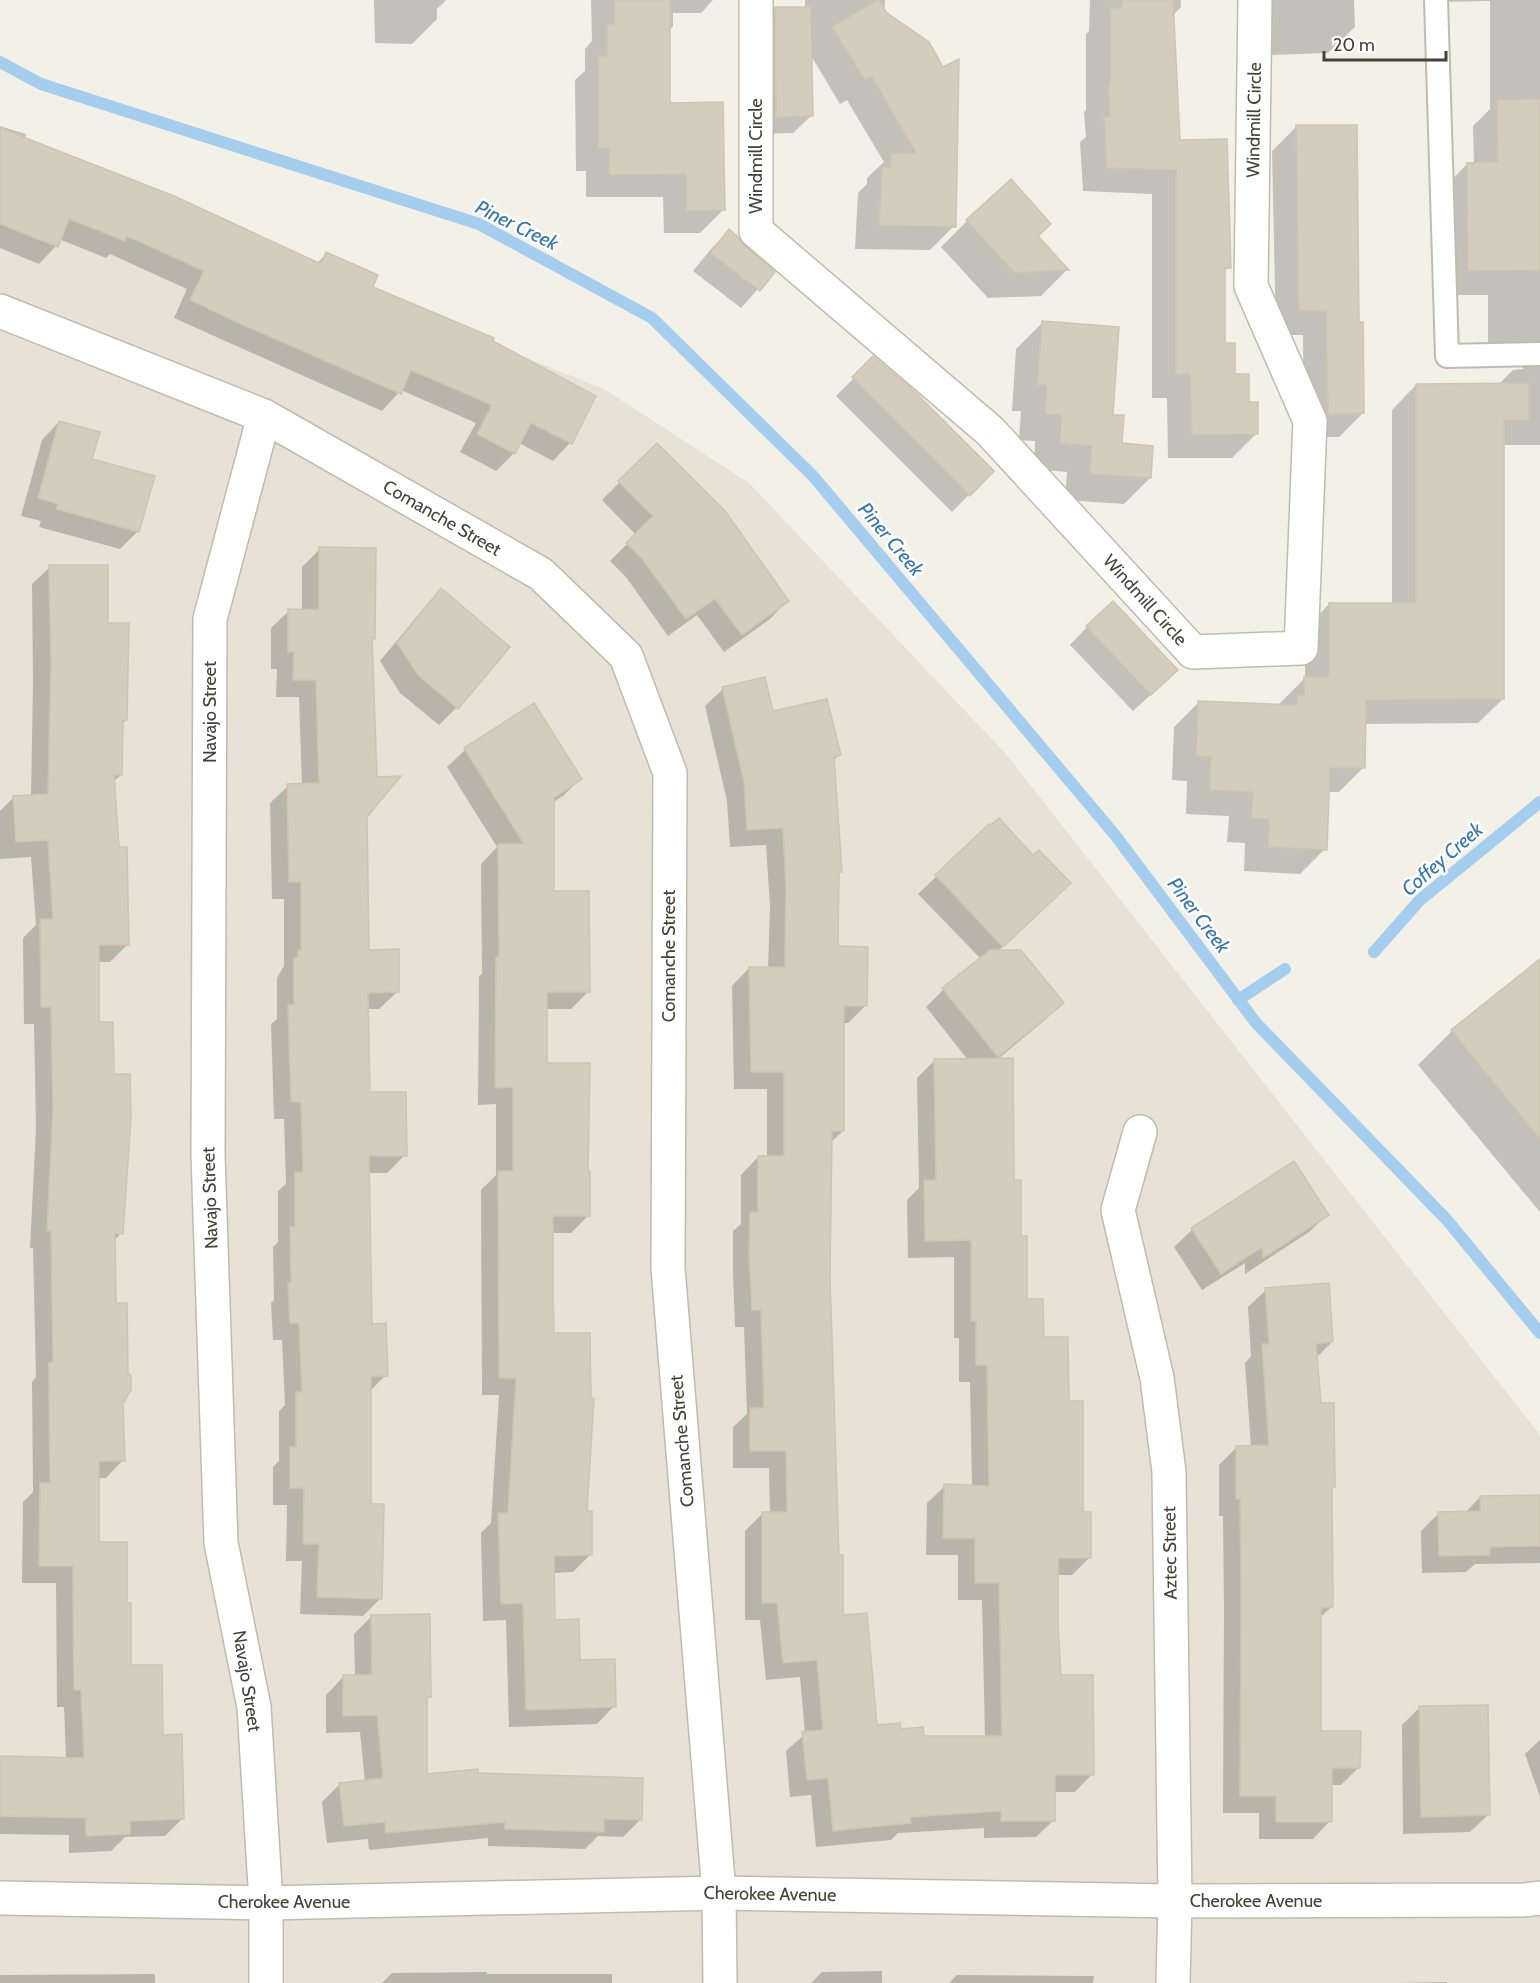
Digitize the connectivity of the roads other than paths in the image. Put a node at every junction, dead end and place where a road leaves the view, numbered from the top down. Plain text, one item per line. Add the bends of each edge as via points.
1 (756, 0) edge
2 (1255, 0) edge
3 (1436, 0) edge
4 (0, 310) edge
5 (1540, 354) edge
6 (264, 416) junction
7 (1140, 1132) dead end
8 (719, 1893) junction
9 (0, 1898) edge
10 (1540, 1898) edge
11 (1175, 1901) junction
12 (266, 1903) junction
13 (266, 1983) edge
14 (720, 1983) edge
15 (1173, 1983) edge

1 - 2 street, Windmill Circle via 756,231 990,431 1193,652 1301,648 1311,421 1251,286
3 - 5 lane via 1447,356
4 - 6 street, Comanche Street
6 - 8 street, Comanche Street via 542,574 626,656 670,773 668,1268
6 - 12 street, Navajo Street via 210,619 208,1155 221,1543 254,1707
7 - 11 street, Aztec Street via 1118,1209 1158,1378 1169,1472
8 - 11 street, Cherokee Avenue
8 - 12 street, Cherokee Avenue
8 - 14 street, Comanche Street
9 - 12 street, Cherokee Avenue
10 - 11 street, Cherokee Avenue
11 - 15 street, Aztec Street
12 - 13 street, Navajo Street

